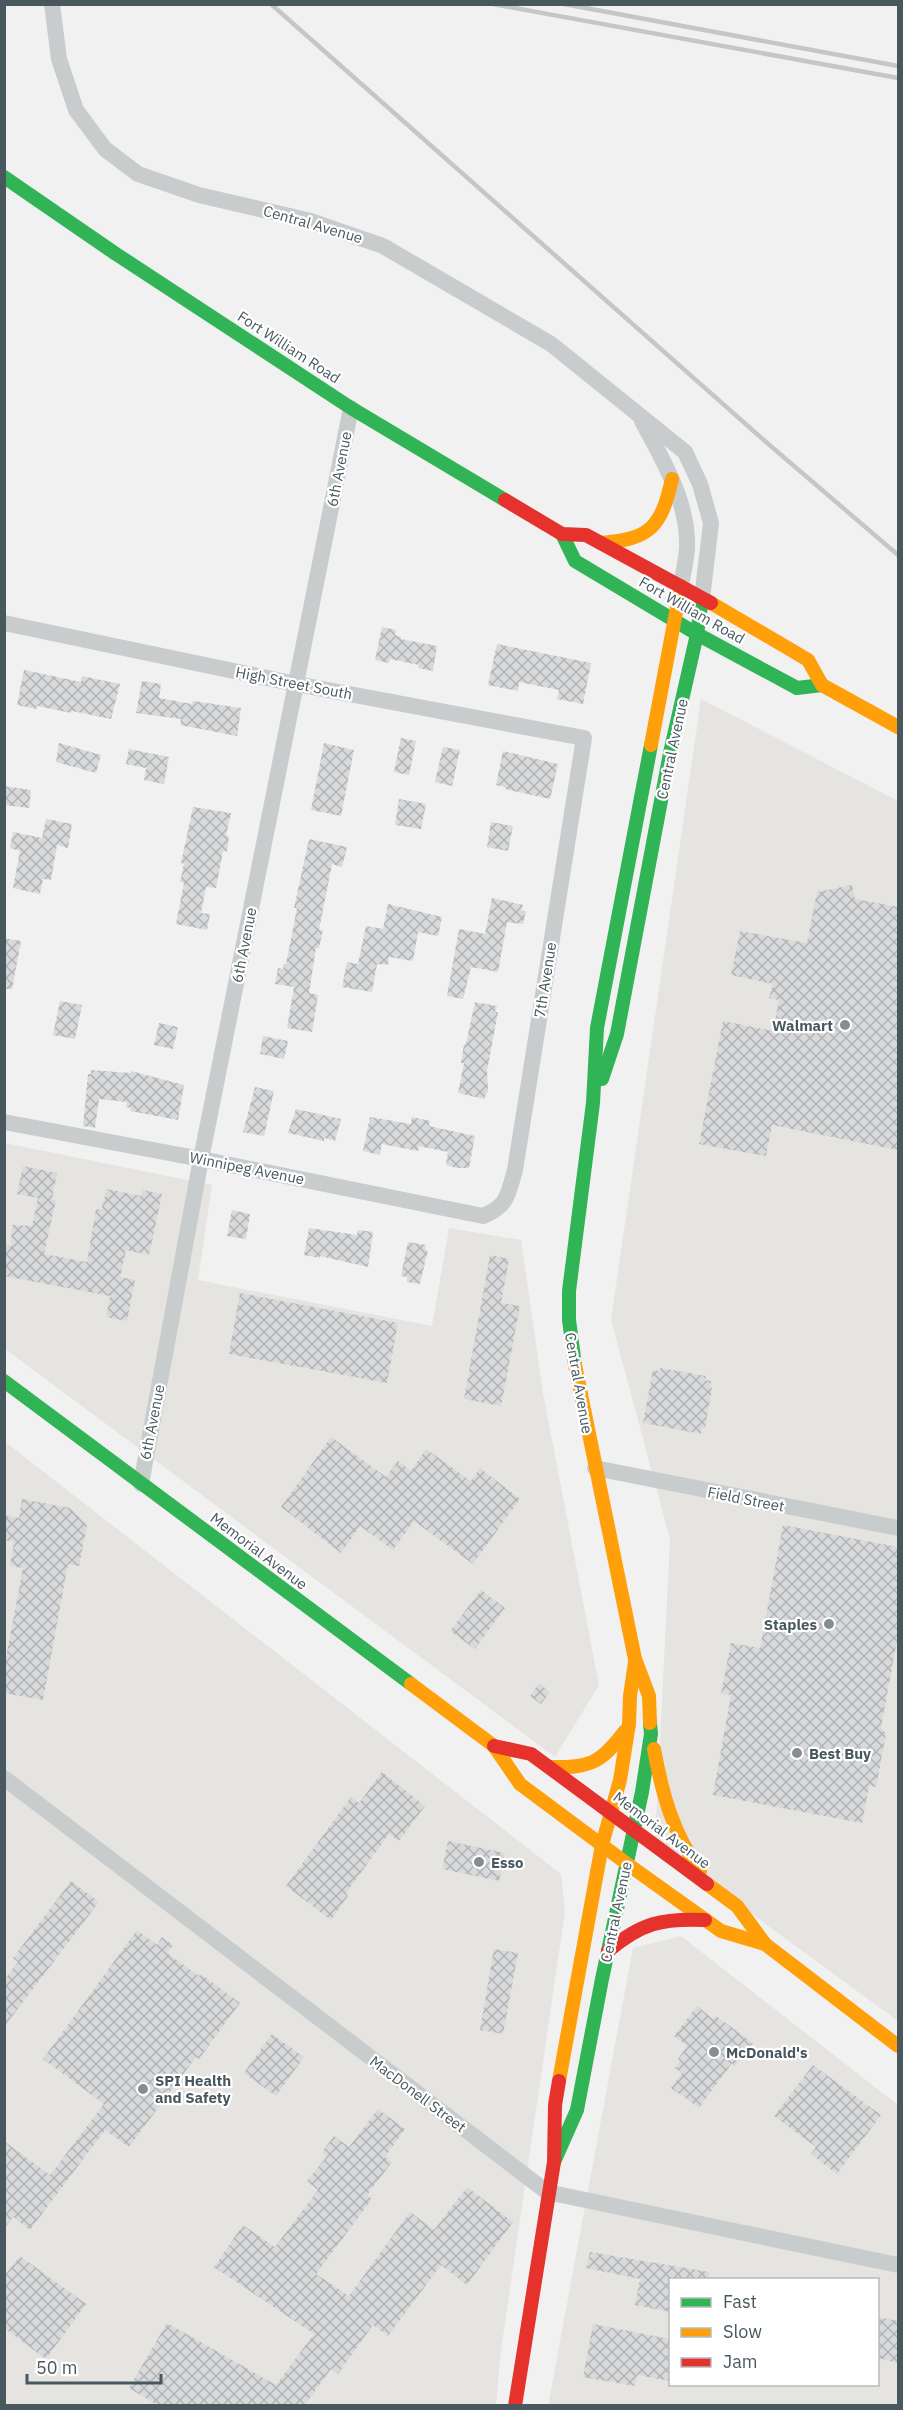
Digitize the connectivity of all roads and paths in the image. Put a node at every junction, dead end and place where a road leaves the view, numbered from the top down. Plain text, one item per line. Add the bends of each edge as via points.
1 (52, 6) edge
2 (4, 177) edge
3 (351, 408) junction
4 (639, 415) junction
5 (672, 478) junction
6 (562, 534) junction
7 (601, 543) junction
8 (681, 586) junction
9 (702, 598) junction
10 (674, 619) junction
11 (4, 623) edge
12 (697, 634) junction
13 (296, 684) junction
14 (822, 685) junction
15 (898, 727) edge
16 (584, 738) joint
17 (593, 1103) junction
18 (4, 1122) edge
19 (201, 1159) junction
20 (489, 1213) joint
21 (4, 1381) edge
22 (595, 1468) junction
23 (141, 1484) junction
24 (898, 1528) edge
25 (635, 1659) junction
26 (629, 1724) junction
27 (651, 1734) junction
28 (494, 1746) junction
29 (549, 1767) junction
30 (4, 1778) edge
31 (610, 1811) junction
32 (634, 1829) junction
33 (602, 1845) junction
34 (626, 1863) junction
35 (719, 1893) junction
36 (706, 1920) junction
37 (765, 1944) junction
38 (608, 1950) junction
39 (898, 2046) edge
40 (554, 2162) junction
41 (547, 2192) junction
42 (898, 2265) edge
43 (515, 2406) edge

1 - 4 street, Central Avenue via 59,59 76,110 105,149 138,174 200,195 311,221 383,246 551,344
2 - 3 main road, Fort William Road
3 - 6 main road, Fort William Road
3 - 13 street, 6th Avenue
4 - 5 street, Central Avenue
4 - 9 street, Central Avenue via 685,452 700,484 711,523
5 - 7 main road via 665,510 653,528 639,538
5 - 8 street, Central Avenue via 683,513 687,548
6 - 7 main road, Fort William Road via 586,535
6 - 10 main road, Fort William Road via 576,561
7 - 8 main road, Fort William Road
8 - 9 main road, Fort William Road
8 - 10 main road, Central Avenue
9 - 12 main road, Central Avenue
9 - 14 main road, Fort William Road via 808,660
10 - 12 main road, Fort William Road
10 - 17 main road, Central Avenue via 597,1028
11 - 13 street, High Street South
12 - 14 main road, Fort William Road via 796,688
12 - 17 main road, Central Avenue via 670,753 617,1034
13 - 16 street, High Street South
13 - 19 street, 6th Avenue
14 - 15 main road
16 - 20 street, 7th Avenue via 515,1170 508,1196 497,1210
17 - 22 main road, Central Avenue via 569,1320
18 - 19 street, Winnipeg Avenue
19 - 20 street, Winnipeg Avenue via 483,1216
19 - 23 street, 6th Avenue
21 - 23 main road, Memorial Avenue
22 - 24 street, Field Street
22 - 25 main road, Central Avenue
23 - 28 main road, Memorial Avenue
25 - 26 main road, Central Avenue
25 - 27 main road, Central Avenue via 649,1696
26 - 29 main road via 607,1756 585,1768
26 - 31 main road, Central Avenue via 620,1780
27 - 32 main road, Central Avenue
27 - 35 main road via 675,1832 689,1857
28 - 29 main road, Memorial Avenue via 531,1754
28 - 33 main road, Memorial Avenue via 520,1784
29 - 31 main road, Memorial Avenue
30 - 41 street, MacDonell Street
31 - 32 main road, Memorial Avenue
31 - 33 main road, Central Avenue
32 - 34 main road, Central Avenue
32 - 35 main road, Memorial Avenue
33 - 34 main road, Memorial Avenue
33 - 40 main road, Central Avenue via 555,2105
34 - 36 main road, Memorial Avenue
34 - 38 main road, Central Avenue
35 - 37 main road, Memorial Avenue via 737,1906
36 - 37 main road, Memorial Avenue via 721,1931
36 - 38 main road via 652,1921 627,1933
37 - 39 main road, Memorial Avenue
38 - 40 main road, Central Avenue via 577,2110
40 - 41 main road, Central Avenue
41 - 42 street, MacDonell Street
41 - 43 main road, Central Avenue

